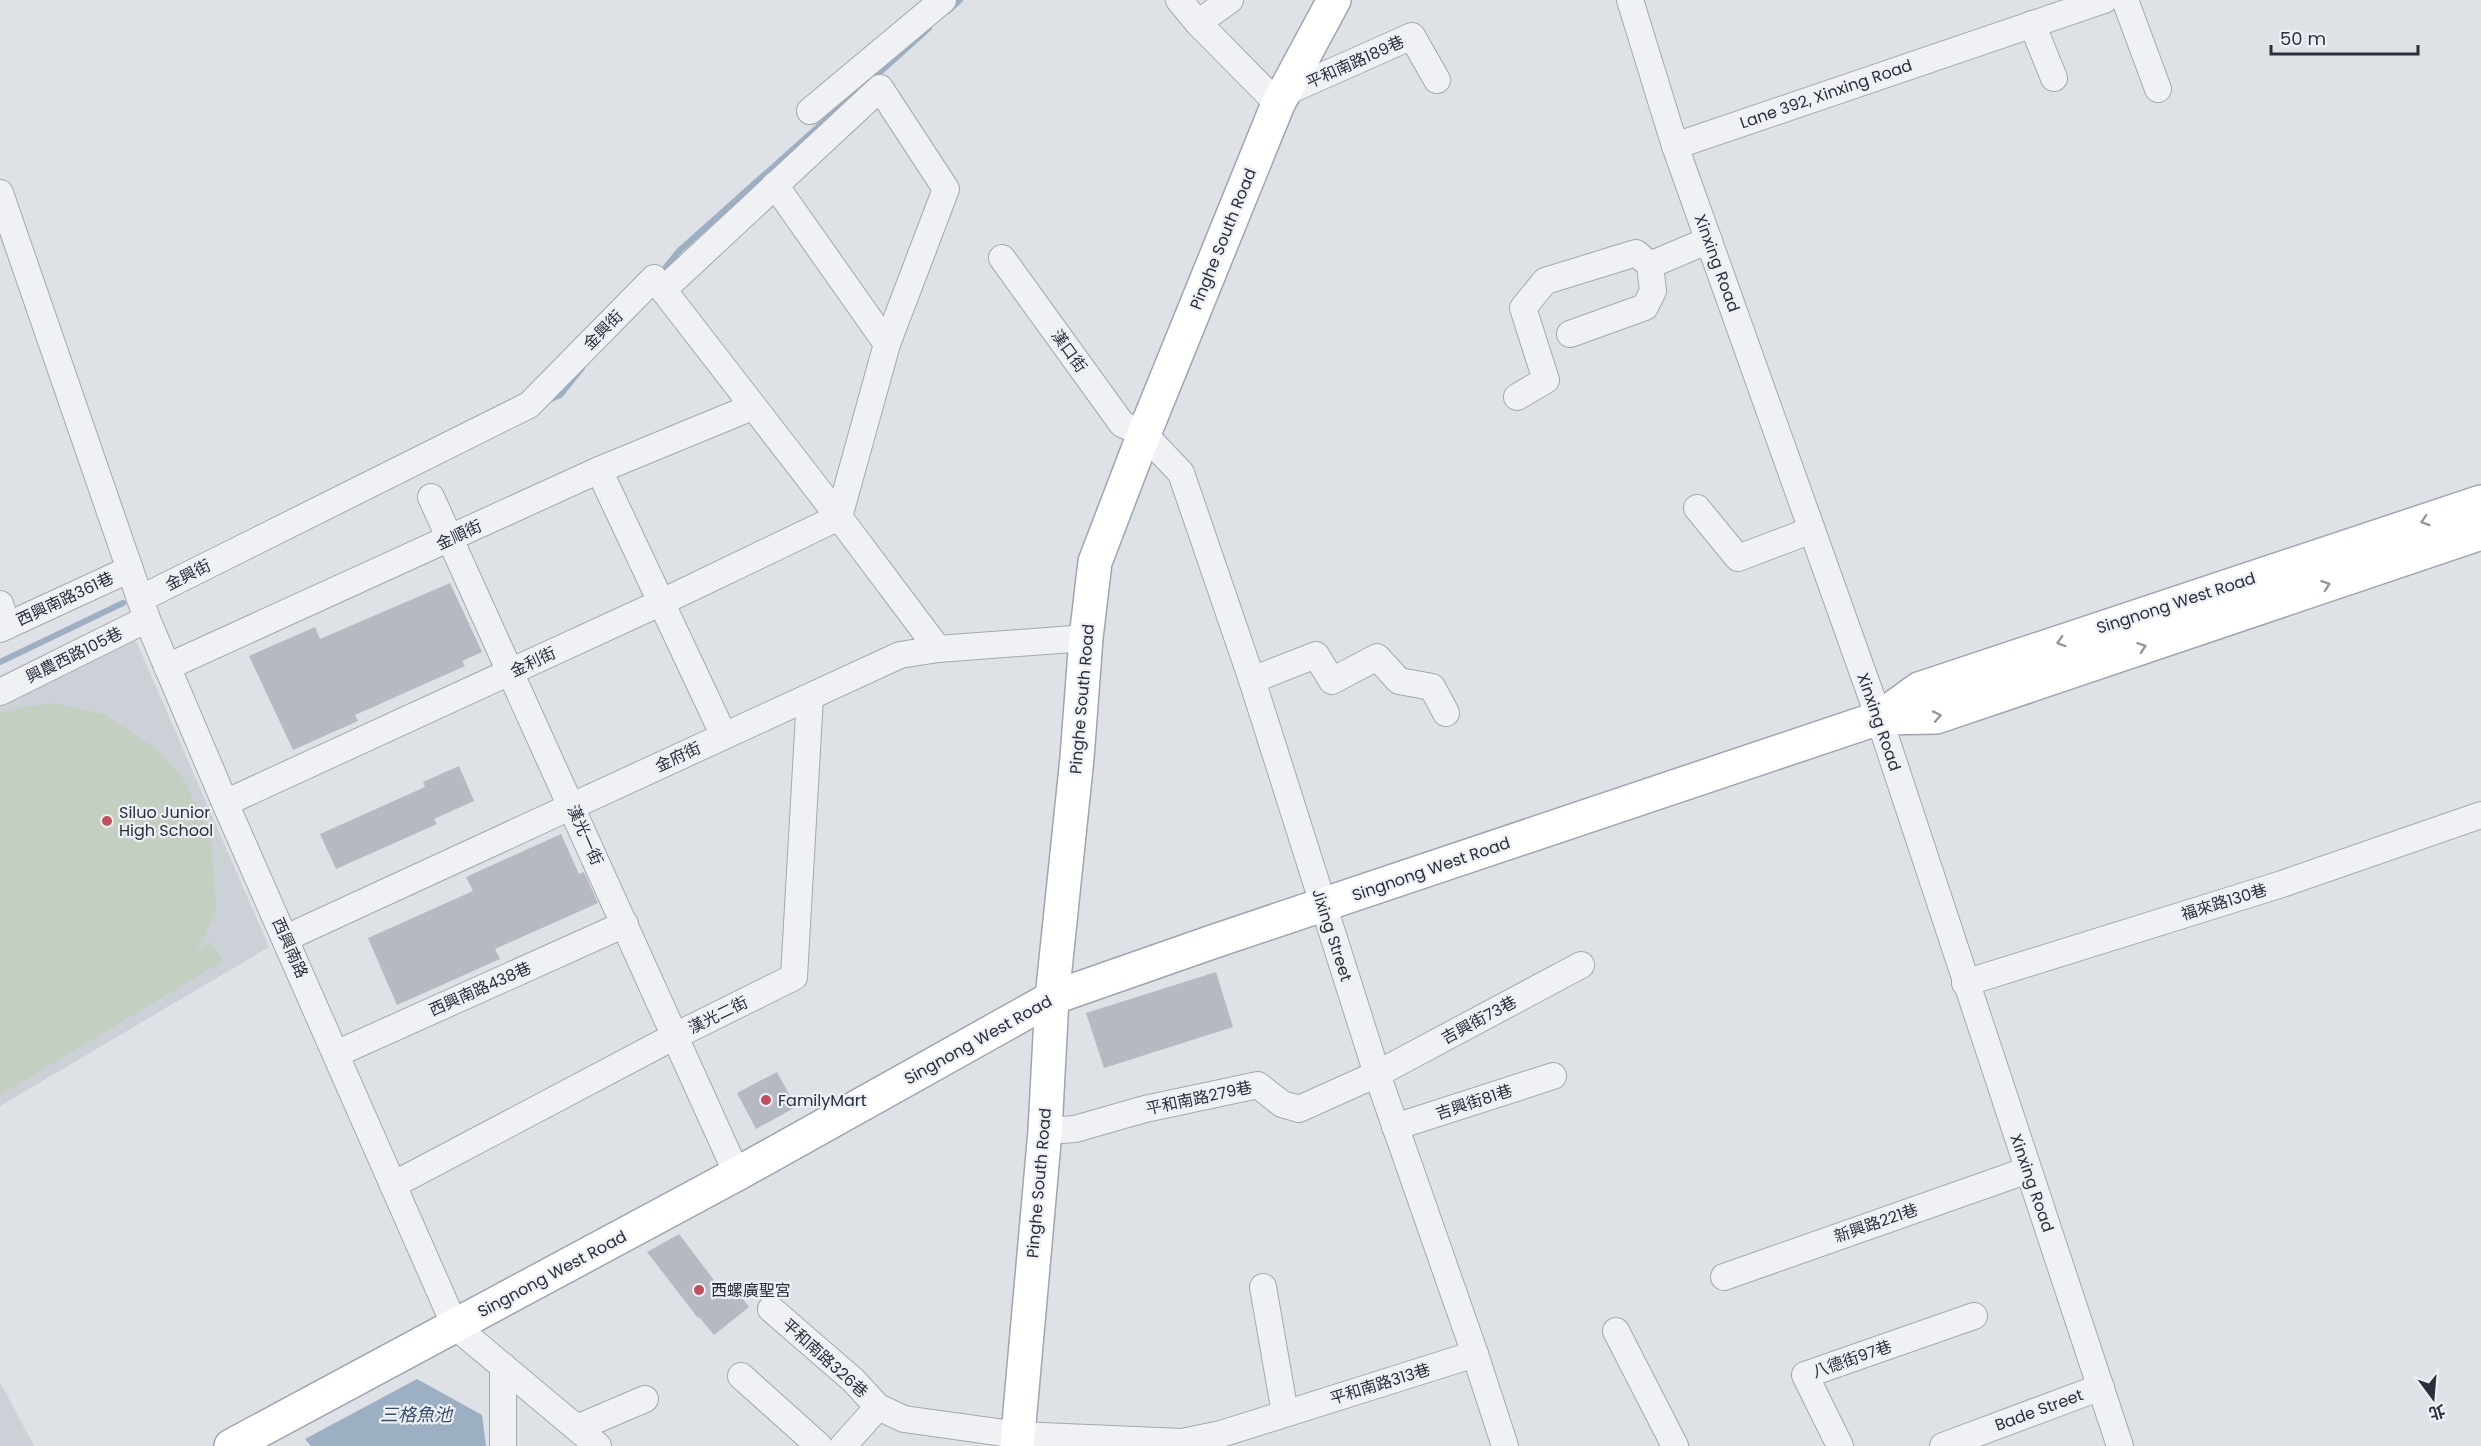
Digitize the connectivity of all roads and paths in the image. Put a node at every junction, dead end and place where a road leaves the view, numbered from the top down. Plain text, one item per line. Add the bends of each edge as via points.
1 (943, 0) edge
2 (1179, 0) edge
3 (1230, 0) edge
4 (1334, 0) edge
5 (1630, 0) edge
6 (2104, 0) edge
7 (2126, 0) edge
8 (1198, 23) junction
9 (2032, 24) junction
10 (2054, 78) dead end
11 (1437, 80) dead end
12 (2158, 89) dead end
13 (1281, 99) junction
14 (810, 111) dead end
15 (1675, 146) junction
16 (775, 185) junction
17 (0, 193) edge
18 (1709, 240) junction
19 (1002, 258) dead end
20 (1650, 265) junction
21 (663, 290) junction
22 (1570, 334) dead end
23 (887, 344) junction
24 (1517, 397) dead end
25 (752, 407) junction
26 (1144, 434) junction
27 (599, 470) junction
28 (431, 497) dead end
29 (2481, 502) edge
30 (1697, 508) dead end
31 (839, 517) junction
32 (1812, 530) junction
33 (2481, 533) edge
34 (450, 539) junction
35 (130, 569) junction
36 (660, 603) junction
37 (144, 609) junction
38 (2, 620) edge
39 (1086, 638) junction
40 (938, 649) junction
41 (167, 667) junction
42 (511, 672) junction
43 (1252, 681) junction
44 (0, 692) edge
45 (810, 697) junction
46 (1446, 713) dead end
47 (1879, 718) junction
48 (724, 736) junction
49 (225, 803) junction
50 (572, 806) junction
51 (2481, 815) edge
52 (1323, 905) junction
53 (625, 924) junction
54 (286, 938) junction
55 (1581, 965) dead end
56 (1965, 983) junction
57 (1052, 998) junction
58 (675, 1036) junction
59 (336, 1054) junction
60 (1377, 1074) junction
61 (1553, 1077) dead end
62 (1395, 1127) junction
63 (1045, 1131) junction
64 (2028, 1170) junction
65 (737, 1174) junction
66 (393, 1185) junction
67 (1724, 1277) dead end
68 (1263, 1287) dead end
69 (771, 1309) dead end
70 (1974, 1316) dead end
71 (455, 1326) junction
72 (1616, 1330) dead end
73 (1475, 1354) junction
74 (503, 1366) junction
75 (741, 1376) dead end
76 (2101, 1387) junction
77 (645, 1399) dead end
78 (878, 1407) junction
79 (1285, 1413) junction
80 (577, 1428) junction
81 (1017, 1440) edge
82 (231, 1446) edge
83 (503, 1446) edge
84 (598, 1446) edge
85 (819, 1446) edge
86 (843, 1446) edge
87 (1504, 1446) edge
88 (1675, 1446) edge
89 (1840, 1446) edge
90 (1943, 1446) edge
91 (2120, 1446) edge

1 - 14 street
2 - 8 street
3 - 8 street
4 - 13 main road, Pinghe South Road
5 - 15 street, Xinxing Road
6 - 9 street, Lane 392, Xinxing Road
7 - 12 street
8 - 13 street
9 - 10 street
9 - 15 street, Lane 392, Xinxing Road
11 - 13 street, 平和南路189巷 via 1412,36
13 - 26 main road, Pinghe South Road
15 - 18 street, Xinxing Road
16 - 21 street
16 - 23 street
16 - 23 street via 880,88 946,189
17 - 35 street, 西興南路
18 - 20 street
18 - 32 street, Xinxing Road
19 - 26 street, 漢口街 via 1122,424
20 - 22 street via 1653,291 1645,307
20 - 24 street via 1636,252 1545,281 1523,308 1546,380
21 - 25 street
21 - 37 street, 金興街 via 654,278 529,405
23 - 31 street
25 - 27 street, 金順街
25 - 31 street
26 - 39 main road, Pinghe South Road via 1095,562
26 - 43 street, Jixing Street via 1181,473
27 - 34 street, 金順街
27 - 36 street
28 - 34 street, 漢光一街
29 -> 47 main road, Singnong West Road via 1918,689
30 - 32 street via 1738,558
31 - 36 street, 金利街
31 - 40 street
32 - 47 street, Xinxing Road
47 -> 33 main road, Singnong West Road via 1936,717
34 - 41 street, 金順街
34 - 42 street, 漢光一街
35 - 37 street, 西興南路
35 - 38 street, 西興南路361巷
36 - 42 street, 金利街
36 - 48 street
37 - 41 street, 西興南路
37 - 44 street, 興農西路105巷
39 - 40 street, 金府街
39 - 57 main road, Pinghe South Road
40 - 45 street, 金府街 via 900,656
41 - 49 street, 西興南路
42 - 49 street, 金利街
42 - 50 street, 漢光一街
43 - 46 street via 1316,655 1332,681 1377,657 1399,681 1432,687
43 - 52 street, Jixing Street
45 - 48 street, 金府街
45 - 58 street, 漢光二街 via 794,977
47 - 52 main road, Singnong West Road
47 - 56 street, Xinxing Road
48 - 50 street, 金府街
49 - 54 street, 西興南路
50 - 53 street, 漢光一街
50 - 54 street, 金府街
51 - 56 street, 福來路130巷 via 2282,884
52 - 57 main road, Singnong West Road
52 - 60 street, Jixing Street
53 - 58 street, 漢光一街
53 - 59 street, 西興南路438巷
54 - 59 street, 西興南路
55 - 60 street, 吉興街73巷
56 - 64 street, Xinxing Road
57 - 63 main road, Pinghe South Road
57 - 65 main road, Singnong West Road
58 - 65 street, 漢光一街
58 - 66 street, 漢光二街
59 - 66 street, 西興南路
60 - 62 street, Jixing Street
60 - 63 street, 平和南路279巷 via 1299,1108 1282,1104 1258,1085 1145,1109 1075,1129
61 - 62 street, 吉興街81巷
62 - 73 street, Jixing Street
63 - 81 main road, Pinghe South Road
64 - 67 street, 新興路221巷
64 - 76 street, Xinxing Road
65 - 71 main road, Singnong West Road
66 - 71 street, 西興南路
68 - 79 street
69 - 78 street, 平和南路326巷 via 853,1380
70 - 89 street, 八德街97巷 via 1805,1375
71 - 74 street
71 - 82 main road, Singnong West Road
72 - 88 street
73 - 79 street, 平和南路313巷
73 - 87 street, Jixing Street
74 - 80 street
74 - 83 street
75 - 85 street
76 - 90 street, Bade Street
76 - 91 street, Xinxing Road
77 - 80 street
78 - 81 street, 平和南路326巷 via 904,1419
78 - 86 street, 平和南路326巷
79 - 81 street, 平和南路313巷 via 1182,1442
80 - 84 street

